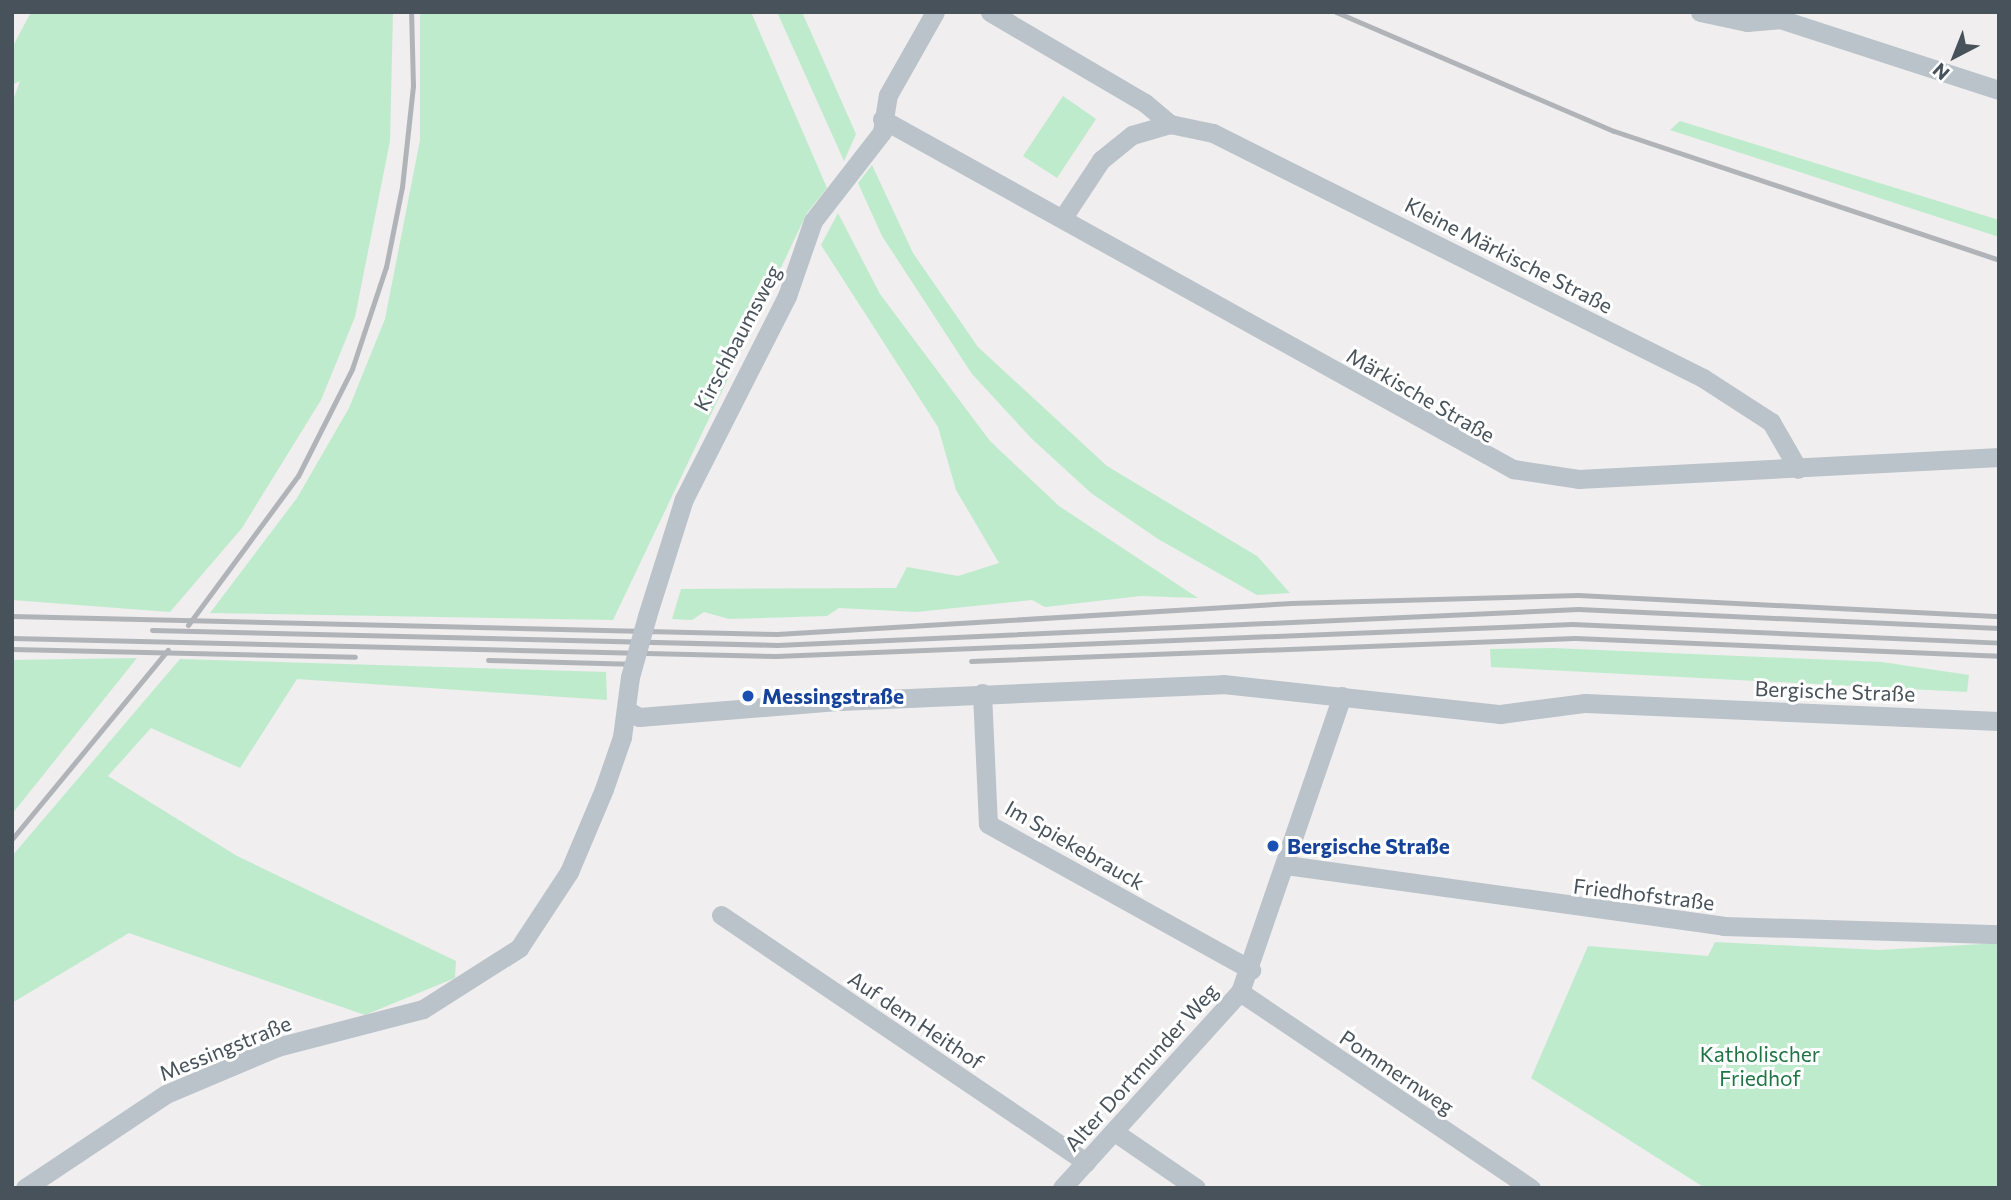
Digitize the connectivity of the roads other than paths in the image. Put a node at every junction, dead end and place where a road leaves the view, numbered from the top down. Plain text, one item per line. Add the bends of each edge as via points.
1 (935, 12) edge
2 (990, 12) edge
3 (1700, 12) edge
4 (1782, 16) edge
5 (1999, 90) edge
6 (883, 119) junction
7 (1170, 124) junction
8 (1064, 216) junction
9 (1999, 457) edge
10 (1798, 469) junction
11 (982, 694) junction
12 (1342, 696) junction
13 (626, 710) junction
14 (1999, 721) edge
15 (1286, 865) junction
16 (721, 915) dead end
17 (1999, 933) edge
18 (1251, 970) junction
19 (1240, 992) junction
20 (1116, 1133) junction
21 (1086, 1162) junction
22 (25, 1188) edge
23 (1062, 1188) edge
24 (1196, 1188) edge
25 (1531, 1188) edge

1 - 6 street, Kirschbaumsweg via 899,73
2 - 7 street, Kleine Märkische Straße via 1145,103
3 - 4 street via 1747,23
4 - 5 street
6 - 8 street, Märkische Straße
6 - 13 street, Kirschbaumsweg, bridge via 882,132 813,221 787,296 694,474 629,677
7 - 8 street via 1115,146
7 - 10 street, Kleine Märkische Straße via 1213,133 1703,378 1771,422
8 - 10 street, Märkische Straße via 1513,469 1578,479
9 - 10 street, Märkische Straße
11 - 12 street, Bergische Straße via 1141,684 1286,687
11 - 13 street, Bergische Straße via 639,717
11 - 18 street, Im Spiekebrauck via 988,824
12 - 14 street, Bergische Straße via 1500,715 1585,704
12 - 15 street, Alter Dortmunder Weg
13 - 22 street, Messingstraße via 604,789 569,872 519,948 423,1009 276,1047 166,1094
15 - 17 street, Friedhofstraße via 1723,926
15 - 18 street, Alter Dortmunder Weg
16 - 21 street, Auf dem Heithof
18 - 19 street, Alter Dortmunder Weg
19 - 20 street, Alter Dortmunder Weg
19 - 25 street, Pommernweg
20 - 21 street, Alter Dortmunder Weg
20 - 24 street
21 - 23 street, Alter Dortmunder Weg

